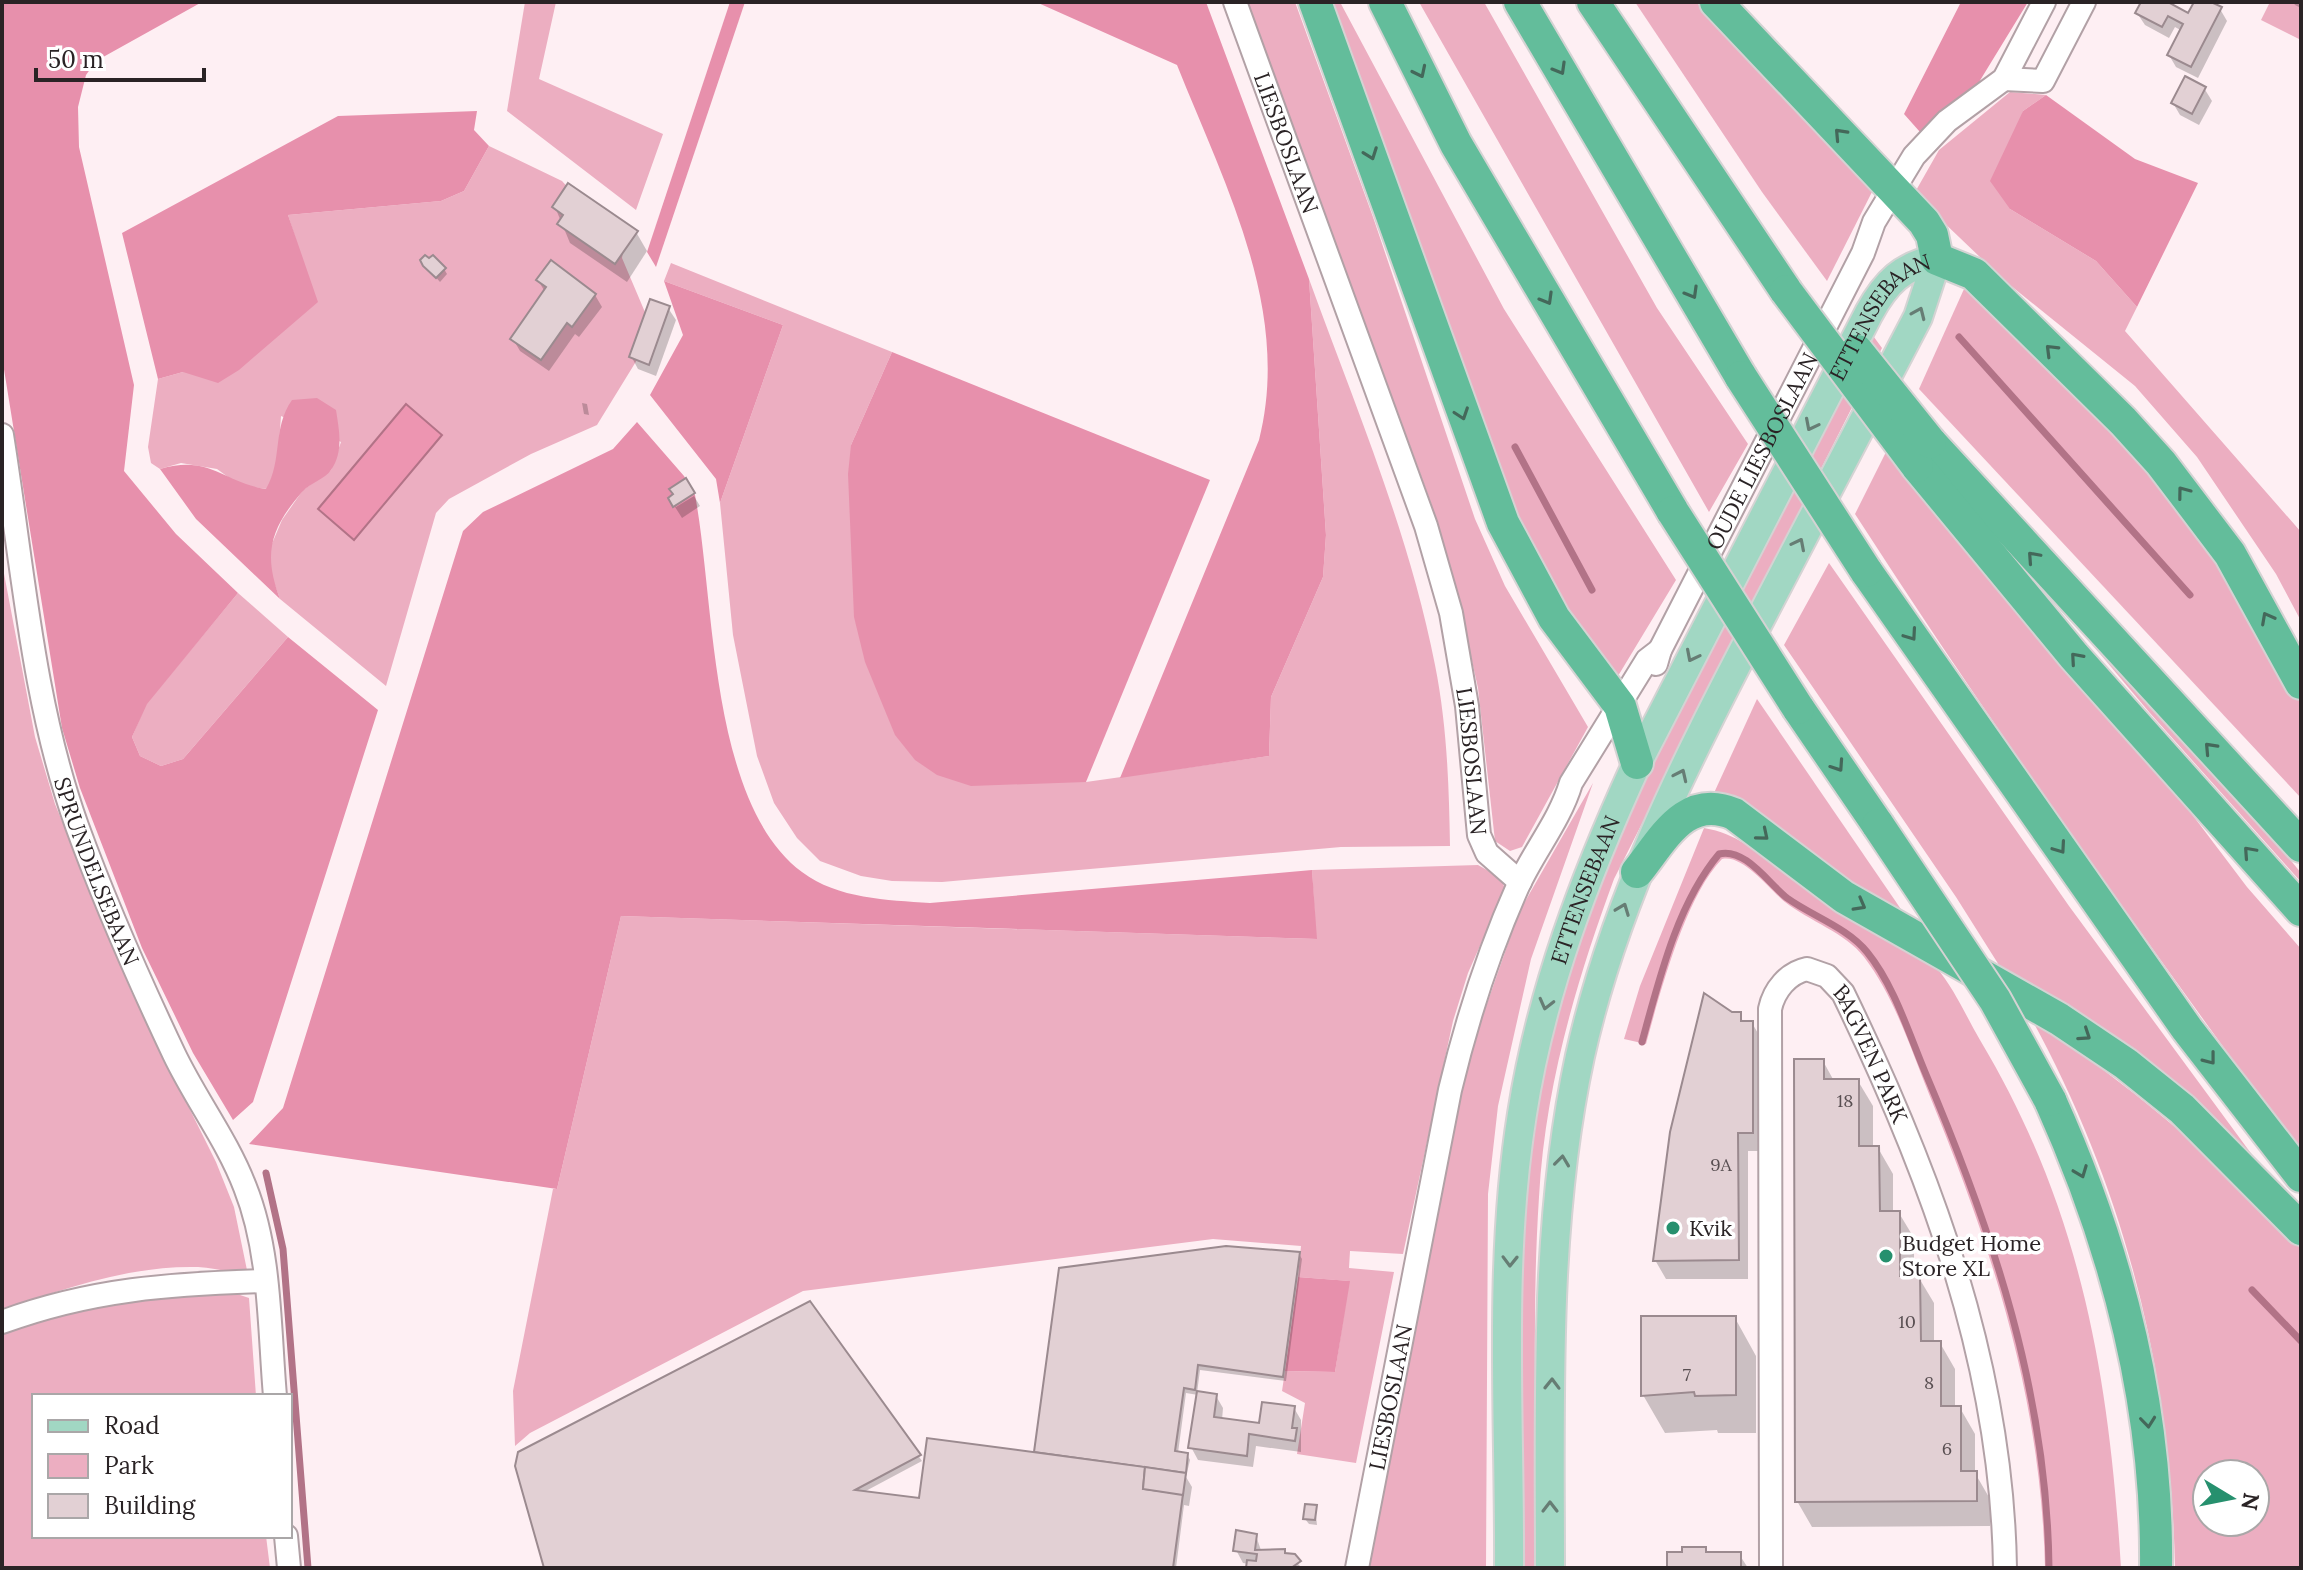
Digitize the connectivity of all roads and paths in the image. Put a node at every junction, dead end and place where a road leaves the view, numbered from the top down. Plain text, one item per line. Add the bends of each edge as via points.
1 (1235, 2) edge
2 (1315, 2) edge
3 (1385, 2) edge
4 (1520, 2) edge
5 (1593, 2) edge
6 (1609, 2) edge
7 (1716, 2) edge
8 (2044, 2) edge
9 (2084, 2) edge
10 (2004, 79) junction
11 (1898, 194) junction
12 (1937, 259) junction
13 (1791, 282) junction
14 (2, 435) edge
15 (1923, 454) junction
16 (2301, 683) edge
17 (1624, 713) junction
18 (1637, 763) junction
19 (2301, 846) edge
20 (1637, 872) junction
21 (1520, 882) junction
22 (2301, 910) edge
23 (2301, 1176) edge
24 (2301, 1229) edge
25 (265, 1281) junction
26 (2, 1322) edge
27 (275, 1394) edge
28 (286, 1538) edge
29 (289, 1568) edge
30 (1357, 1568) edge
31 (1509, 1568) edge
32 (1550, 1568) edge
33 (1771, 1568) edge
34 (2005, 1568) edge
35 (2156, 1568) edge

1 - 21 street, LIESBOSLAAN via 1426,526 1451,613 1467,706 1479,835 1487,853
2 -> 17 highway via 1503,523 1554,618
3 -> 35 highway, bridge via 1456,144 1673,512 1995,1000 2050,1100 2117,1273 2147,1412 2157,1509
4 -> 23 highway, bridge via 1741,377 1866,571 2187,1029
5 - 13 highway
6 - 13 highway
11 -> 7 highway
8 - 10 street, OUDE LIESBOSLAAN
9 - 10 street via 2043,81
10 - 11 street, OUDE LIESBOSLAAN via 1947,121
11 - 12 highway via 1932,235
11 - 17 street, OUDE LIESBOSLAAN via 1886,229 1863,253 1660,650 1654,671
16 -> 12 highway via 2230,554 2161,463 1974,274
12 -> 18 main road, ETTENSEBAAN via 1903,270 1884,287
20 -> 12 main road, ETTENSEBAAN via 1691,752 1918,317
13 - 15 highway, bridge
14 - 25 street, SPRUNDELSEBAAN via 35,667 60,775 175,1057 246,1189
19 -> 15 highway
22 -> 15 highway via 2074,656
17 - 18 highway
17 - 21 street, OUDE LIESBOSLAAN via 1583,792 1565,803
18 -> 31 main road, ETTENSEBAAN via 1561,949 1521,1115 1510,1246
20 -> 24 highway via 1683,817 1714,808 1734,814 1844,897 2067,1024 2126,1064 2193,1119
32 -> 20 main road, ETTENSEBAAN via 1561,1166 1588,1022
21 - 30 street, LIESBOSLAAN via 1488,955 1450,1090
25 - 26 street via 87,1295
25 - 27 street, SPRUNDELSEBAAN
28 - 29 street
33 - 34 street, BAGVEN PARK via 1770,1009 1787,980 1807,969 1827,976 1843,993 1906,1136 1958,1276 1993,1419

